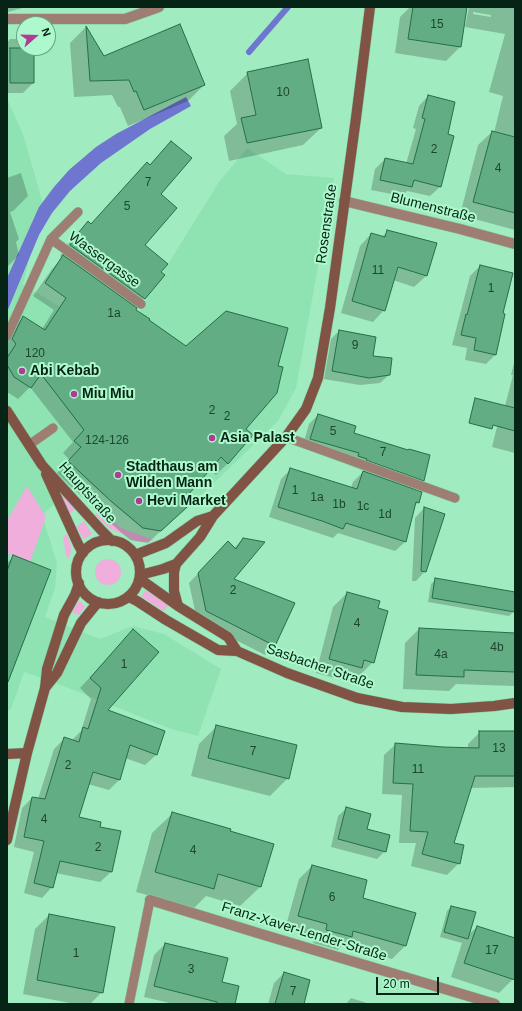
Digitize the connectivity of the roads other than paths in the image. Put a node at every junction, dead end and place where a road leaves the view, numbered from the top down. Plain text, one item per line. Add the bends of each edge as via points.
1 (159, 7) edge
2 (370, 7) edge
3 (7, 19) edge
4 (344, 201) junction
5 (78, 212) dead end
6 (51, 239) junction
7 (515, 244) edge
8 (141, 304) dead end
9 (7, 336) edge
10 (7, 411) edge
11 (53, 428) dead end
12 (286, 436) junction
13 (29, 445) junction
14 (42, 464) junction
15 (455, 498) dead end
16 (213, 516) junction
17 (112, 541) junction
18 (83, 553) junction
19 (135, 555) junction
20 (176, 564) junction
21 (140, 577) junction
22 (79, 583) junction
23 (129, 597) junction
24 (98, 602) junction
25 (178, 606) junction
26 (237, 651) junction
27 (45, 688) junction
28 (515, 703) edge
29 (27, 753) junction
30 (7, 754) edge
31 (7, 840) edge
32 (150, 900) joint
33 (129, 1004) edge
34 (495, 1004) edge

1 - 3 street via 125,19
2 - 4 street, Rosenstraße
4 - 7 street, Blumenstraße via 460,228
4 - 12 street, Rosenstraße via 318,378 306,409
5 - 6 lane, Wassergasse
6 - 8 lane, Wassergasse
6 - 9 lane, Wassergasse
10 - 13 street, Hauptstraße
11 - 13 lane
12 - 15 lane
12 - 16 street, Rosenstraße
13 - 14 street, Hauptstraße
14 - 17 street, Hauptstraße
14 - 18 street, Hauptstraße
16 - 19 street, Rosenstraße via 197,521 166,543
16 - 20 street, Rosenstraße via 200,537
17 - 18 street via 93,544
17 - 19 street via 130,548
18 - 22 street via 77,570
19 - 21 street
20 - 21 street, Rosenstraße
20 - 25 street via 174,591
21 - 23 street
21 - 25 street, Sasbacher Straße
22 - 24 street via 89,597
22 - 27 street via 64,615
23 - 24 street via 111,604
23 - 26 street, Sasbacher Straße via 218,650
24 - 27 street via 81,623 57,673
25 - 26 street, Sasbacher Straße via 228,637
26 - 28 street, Sasbacher Straße via 287,673 357,698 402,707 451,709
27 - 29 street
29 - 30 street
29 - 31 street
32 - 33 lane
32 - 34 street, Franz-Xaver-Lender-Straße

